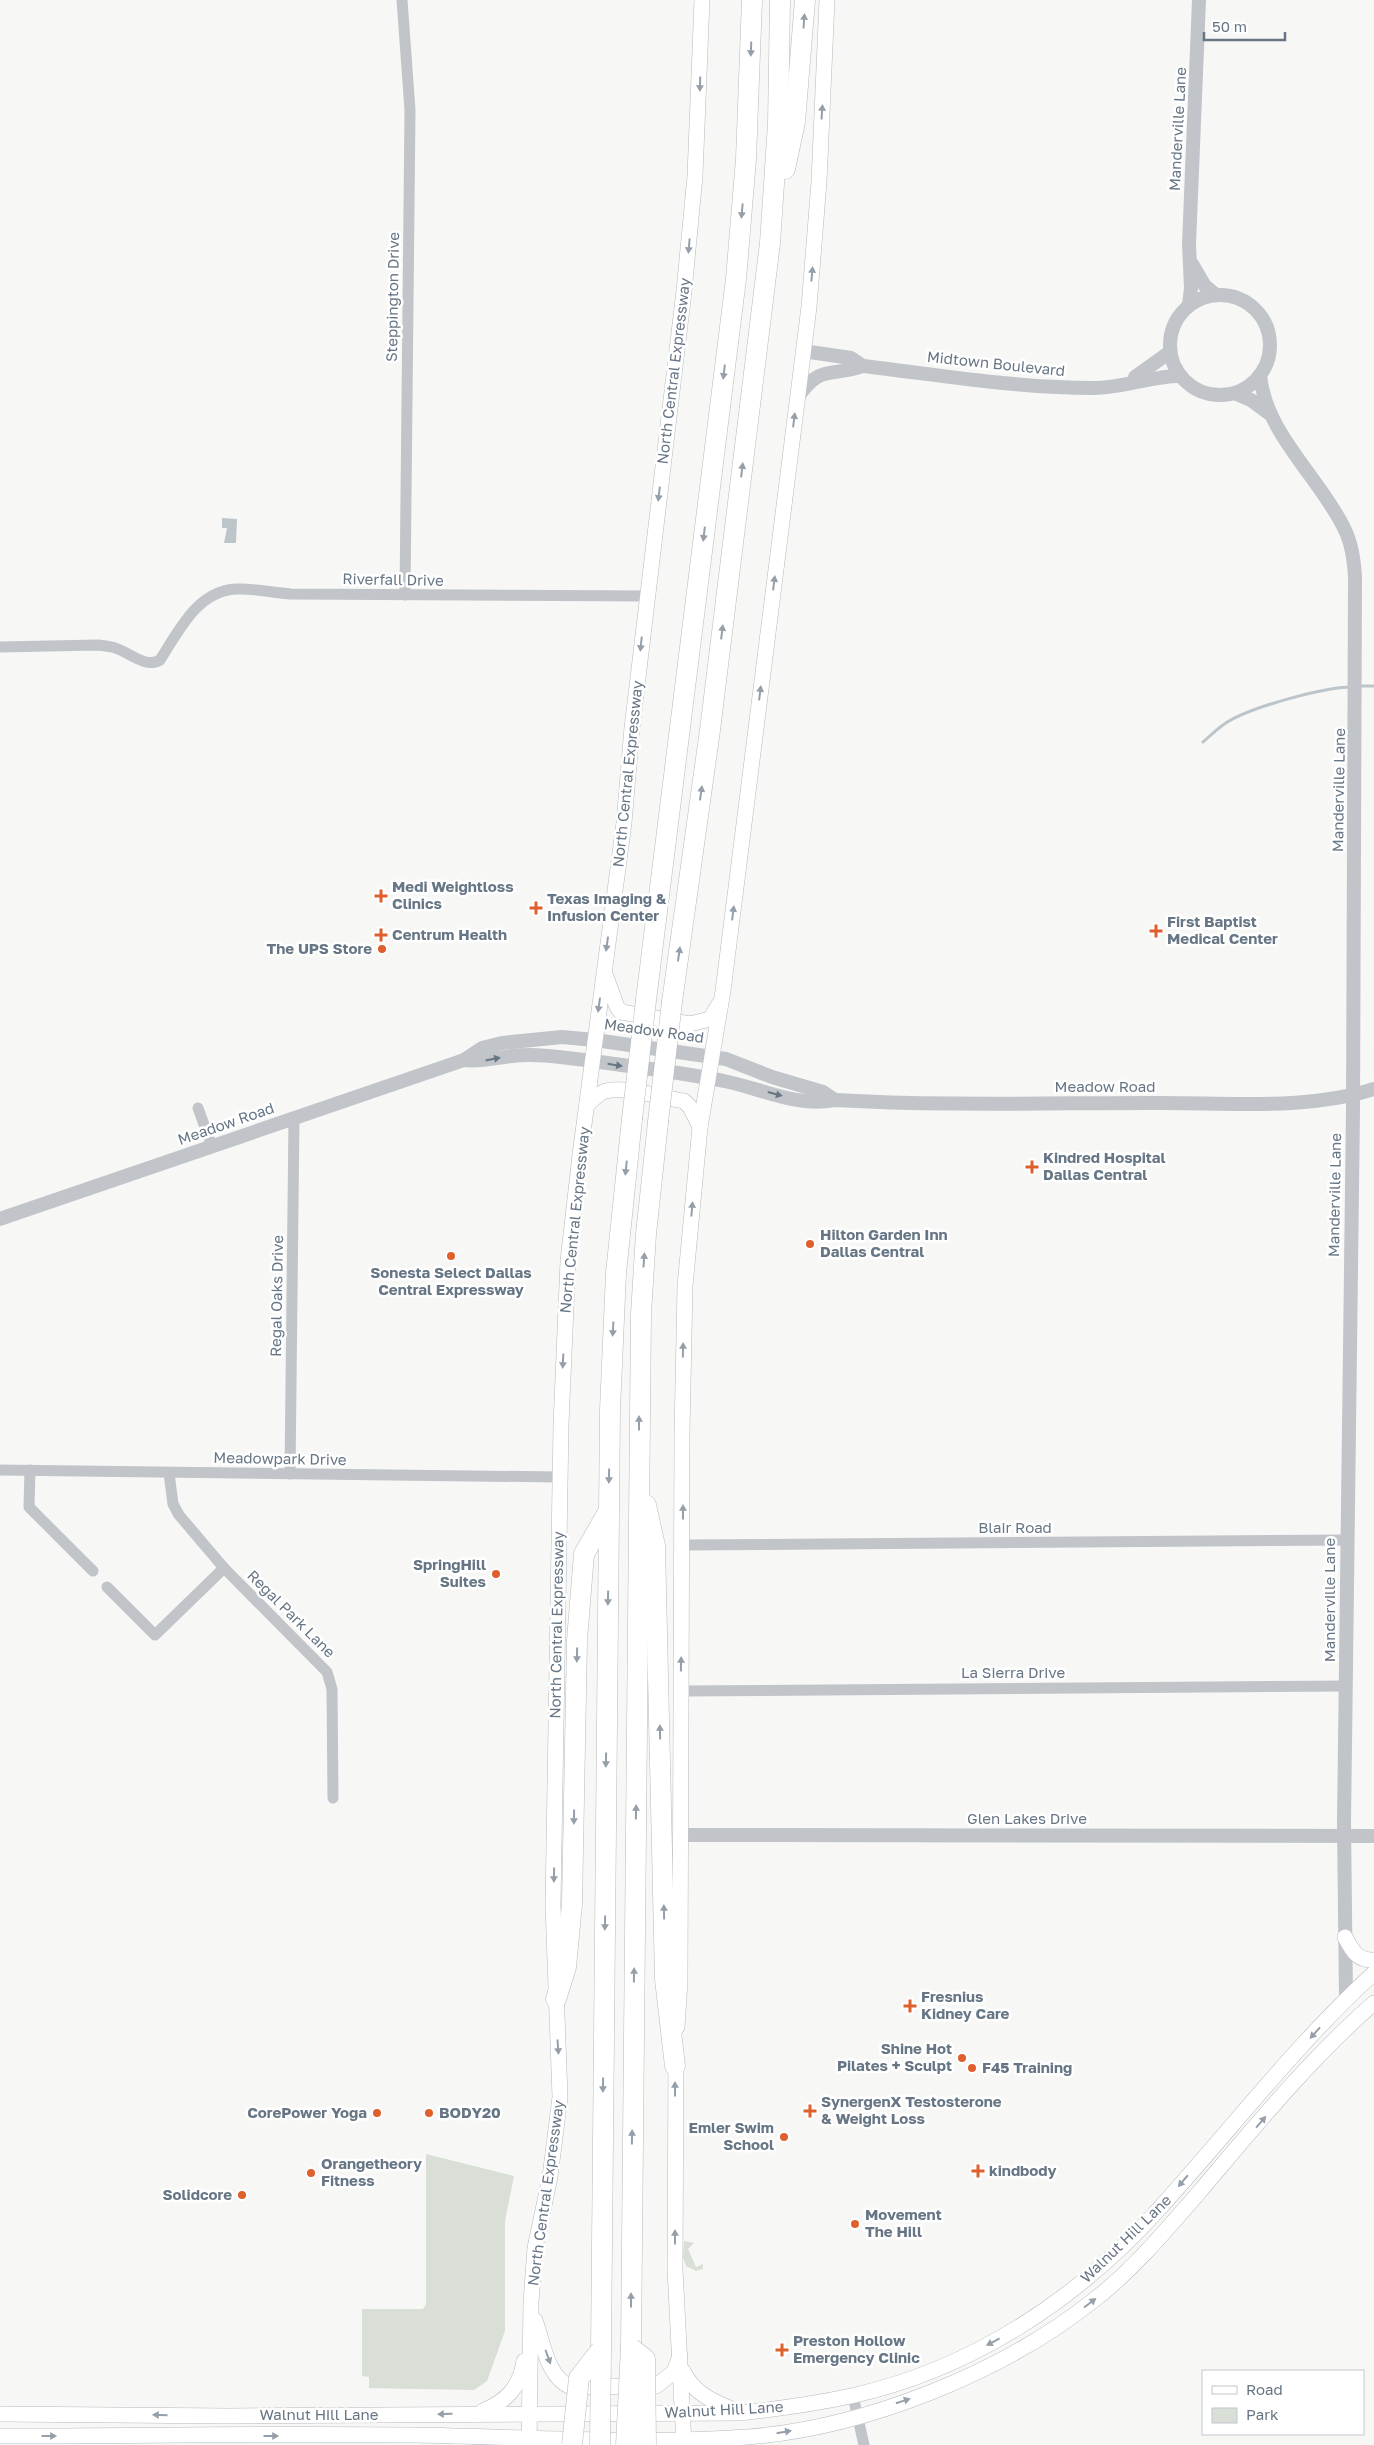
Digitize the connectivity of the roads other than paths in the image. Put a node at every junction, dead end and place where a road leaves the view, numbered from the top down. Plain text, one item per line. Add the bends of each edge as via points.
1 (402, 0) edge
2 (702, 0) edge
3 (752, 0) edge
4 (780, 0) edge
5 (805, 0) edge
6 (827, 0) edge
7 (1199, 0) edge
8 (770, 243) junction
9 (1189, 259) junction
10 (1216, 295) junction
11 (1189, 306) junction
12 (803, 350) junction
13 (1170, 352) junction
14 (863, 366) junction
15 (1260, 375) junction
16 (1180, 376) junction
17 (1125, 383) junction
18 (1237, 394) junction
19 (797, 398) junction
20 (1270, 415) junction
21 (405, 595) junction
22 (647, 596) junction
23 (0, 647) edge
24 (604, 970) junction
25 (724, 991) junction
26 (595, 1040) junction
27 (712, 1056) junction
28 (464, 1060) junction
29 (592, 1061) junction
30 (708, 1079) junction
31 (1374, 1089) edge
32 (1352, 1095) junction
33 (835, 1100) junction
34 (587, 1105) junction
35 (198, 1108) dead end
36 (294, 1118) junction
37 (700, 1127) junction
38 (212, 1147) junction
39 (0, 1219) edge
40 (0, 1470) edge
41 (30, 1470) junction
42 (639, 1471) junction
43 (169, 1473) junction
44 (290, 1474) junction
45 (559, 1477) junction
46 (608, 1510) junction
47 (1347, 1540) junction
48 (683, 1545) junction
49 (224, 1568) junction
50 (92, 1571) dead end
51 (108, 1587) dead end
52 (1346, 1686) junction
53 (681, 1690) junction
54 (333, 1798) dead end
55 (680, 1835) junction
56 (1374, 1836) edge
57 (1344, 1837) junction
58 (1345, 1937) junction
59 (1374, 1960) edge
60 (1374, 1973) edge
61 (556, 1998) junction
62 (1346, 1999) junction
63 (1374, 2004) edge
64 (1325, 2049) junction
65 (675, 2066) junction
66 (1214, 2144) junction
67 (1228, 2158) junction
68 (1041, 2314) junction
69 (531, 2317) junction
70 (1051, 2331) junction
71 (631, 2348) junction
72 (601, 2350) junction
73 (681, 2361) junction
74 (853, 2396) junction
75 (528, 2413) junction
76 (740, 2413) junction
77 (0, 2414) edge
78 (476, 2414) junction
79 (683, 2414) junction
80 (857, 2416) junction
81 (0, 2436) edge
82 (461, 2436) junction
83 (749, 2437) junction
84 (529, 2442) edge
85 (863, 2442) edge
86 (684, 2443) edge
87 (477, 2445) edge
88 (572, 2445) edge
89 (600, 2445) edge
90 (626, 2445) edge
91 (646, 2445) edge
92 (725, 2445) edge

1 - 21 street, Steppington Drive via 410,110
2 -> 22 main road, North Central Expressway via 694,195
3 -> 46 highway, bridge via 746,159 736,279 632,1119 614,1312
4 - 8 highway via 778,124
8 -> 5 highway via 795,122
12 -> 6 main road via 819,182
7 - 9 street, Manderville Lane
42 -> 8 highway, bridge via 641,1314 646,1234 672,1002 710,730
9 - 10 street via 1205,286
9 - 11 street, Manderville Lane
10 - 11 street
10 - 15 street via 1235,297 1249,304 1264,321 1271,343 1269,358
11 - 13 street via 1174,325
12 - 14 street, Midtown Boulevard via 851,358
12 - 19 main road
13 - 16 street
13 - 17 street, Midtown Boulevard
14 - 17 street, Midtown Boulevard via 1032,387 1096,388
14 - 19 street, Midtown Boulevard via 819,374 809,381
15 - 18 street via 1246,390
15 - 20 street, Manderville Lane
16 - 17 street, Midtown Boulevard via 1159,376
16 - 18 street via 1194,388 1208,394
18 - 20 street, Manderville Lane
25 -> 19 main road
20 - 32 street, Manderville Lane via 1339,518 1349,540 1355,577
21 - 22 street, Riverfall Drive
21 - 23 street, Riverfall Drive via 290,594 236,589 219,592 200,603 155,663 142,661 114,647 98,645
22 -> 24 main road, North Central Expressway via 624,823
24 - 25 main road via 621,1012 690,1024 702,1022 715,1013
24 -> 26 main road, North Central Expressway
25 - 27 main road
26 - 27 street, Meadow Road
26 - 28 street, Meadow Road via 562,1037 502,1043 482,1048
26 - 29 main road, North Central Expressway
27 - 30 main road
27 - 33 street, Meadow Road via 823,1092
28 -> 29 street, Meadow Road via 481,1062 534,1055
28 - 36 street, Meadow Road
29 -> 30 street, Meadow Road
29 - 34 main road, North Central Expressway
30 -> 33 street, Meadow Road via 796,1100 821,1103
30 - 37 main road
31 - 32 street, Meadow Road
32 - 33 street, Meadow Road via 1308,1101 1089,1104
32 - 47 street, Manderville Lane
34 - 37 main road via 600,1094 613,1091 684,1101
34 -> 45 main road, North Central Expressway via 568,1261
35 - 38 street
36 - 38 street, Meadow Road
36 - 44 street, Regal Oaks Drive
48 -> 37 main road via 684,1323
38 - 39 street, Meadow Road
40 - 41 street, Meadowpark Drive
41 - 43 street, Meadowpark Drive
41 - 50 street via 30,1507
65 -> 42 highway via 665,1979 655,1546
71 -> 42 highway
43 - 44 street, Meadowpark Drive
43 - 49 street, Regal Park Lane via 173,1504 179,1515
44 - 45 street, Meadowpark Drive
45 -> 61 main road, North Central Expressway via 553,1905
46 -> 61 highway via 584,1554 577,1640 572,1904 566,1967
46 -> 72 highway
47 - 48 street, Blair Road
47 - 52 street, Manderville Lane
53 -> 48 main road
49 - 51 street via 155,1634
49 - 54 street, Regal Park Lane via 324,1667 330,1678
52 - 53 street, La Sierra Drive
52 - 57 street, Manderville Lane
53 - 55 main road
55 - 57 street, Glen Lakes Drive
55 - 65 main road via 680,1981
56 - 57 street, Glen Lakes Drive
57 - 58 street, Manderville Lane
58 - 59 main road via 1355,1954 1364,1960
58 - 62 street, Manderville Lane
60 - 62 main road, Walnut Hill Lane
61 -> 69 main road, North Central Expressway via 560,2073 558,2120 535,2248
62 - 64 main road via 1345,2011
62 -> 66 main road, Walnut Hill Lane
63 - 64 main road, Walnut Hill Lane
67 -> 64 main road, Walnut Hill Lane
73 -> 65 main road via 675,2269
66 - 67 main road
66 -> 68 main road, Walnut Hill Lane via 1158,2211 1110,2258
70 -> 67 main road, Walnut Hill Lane via 1116,2282
68 - 70 main road
68 -> 74 main road, Walnut Hill Lane via 954,2361
69 -> 73 main road via 555,2375 571,2387 656,2386 674,2372
69 - 75 main road, North Central Expressway
69 - 78 main road via 523,2371 513,2389 501,2404
80 -> 70 main road, Walnut Hill Lane via 959,2381
71 - 90 highway, bridge
71 - 91 highway, bridge via 645,2359
72 - 88 highway, bridge via 579,2378
72 - 89 highway, bridge
73 - 76 main road via 688,2382 696,2390 715,2403
73 - 79 main road
74 - 76 main road, Walnut Hill Lane
74 - 80 street
75 - 78 main road, Walnut Hill Lane
75 - 79 main road, Walnut Hill Lane
75 - 84 main road, North Central Expressway
76 - 79 main road, Walnut Hill Lane
78 -> 77 main road, Walnut Hill Lane
79 - 86 main road
83 -> 80 main road, Walnut Hill Lane via 820,2426
80 - 85 street
81 -> 82 main road, Walnut Hill Lane
82 - 84 main road, Walnut Hill Lane
82 - 87 main road
83 - 86 main road, Walnut Hill Lane
83 - 92 main road
84 - 86 main road, Walnut Hill Lane

